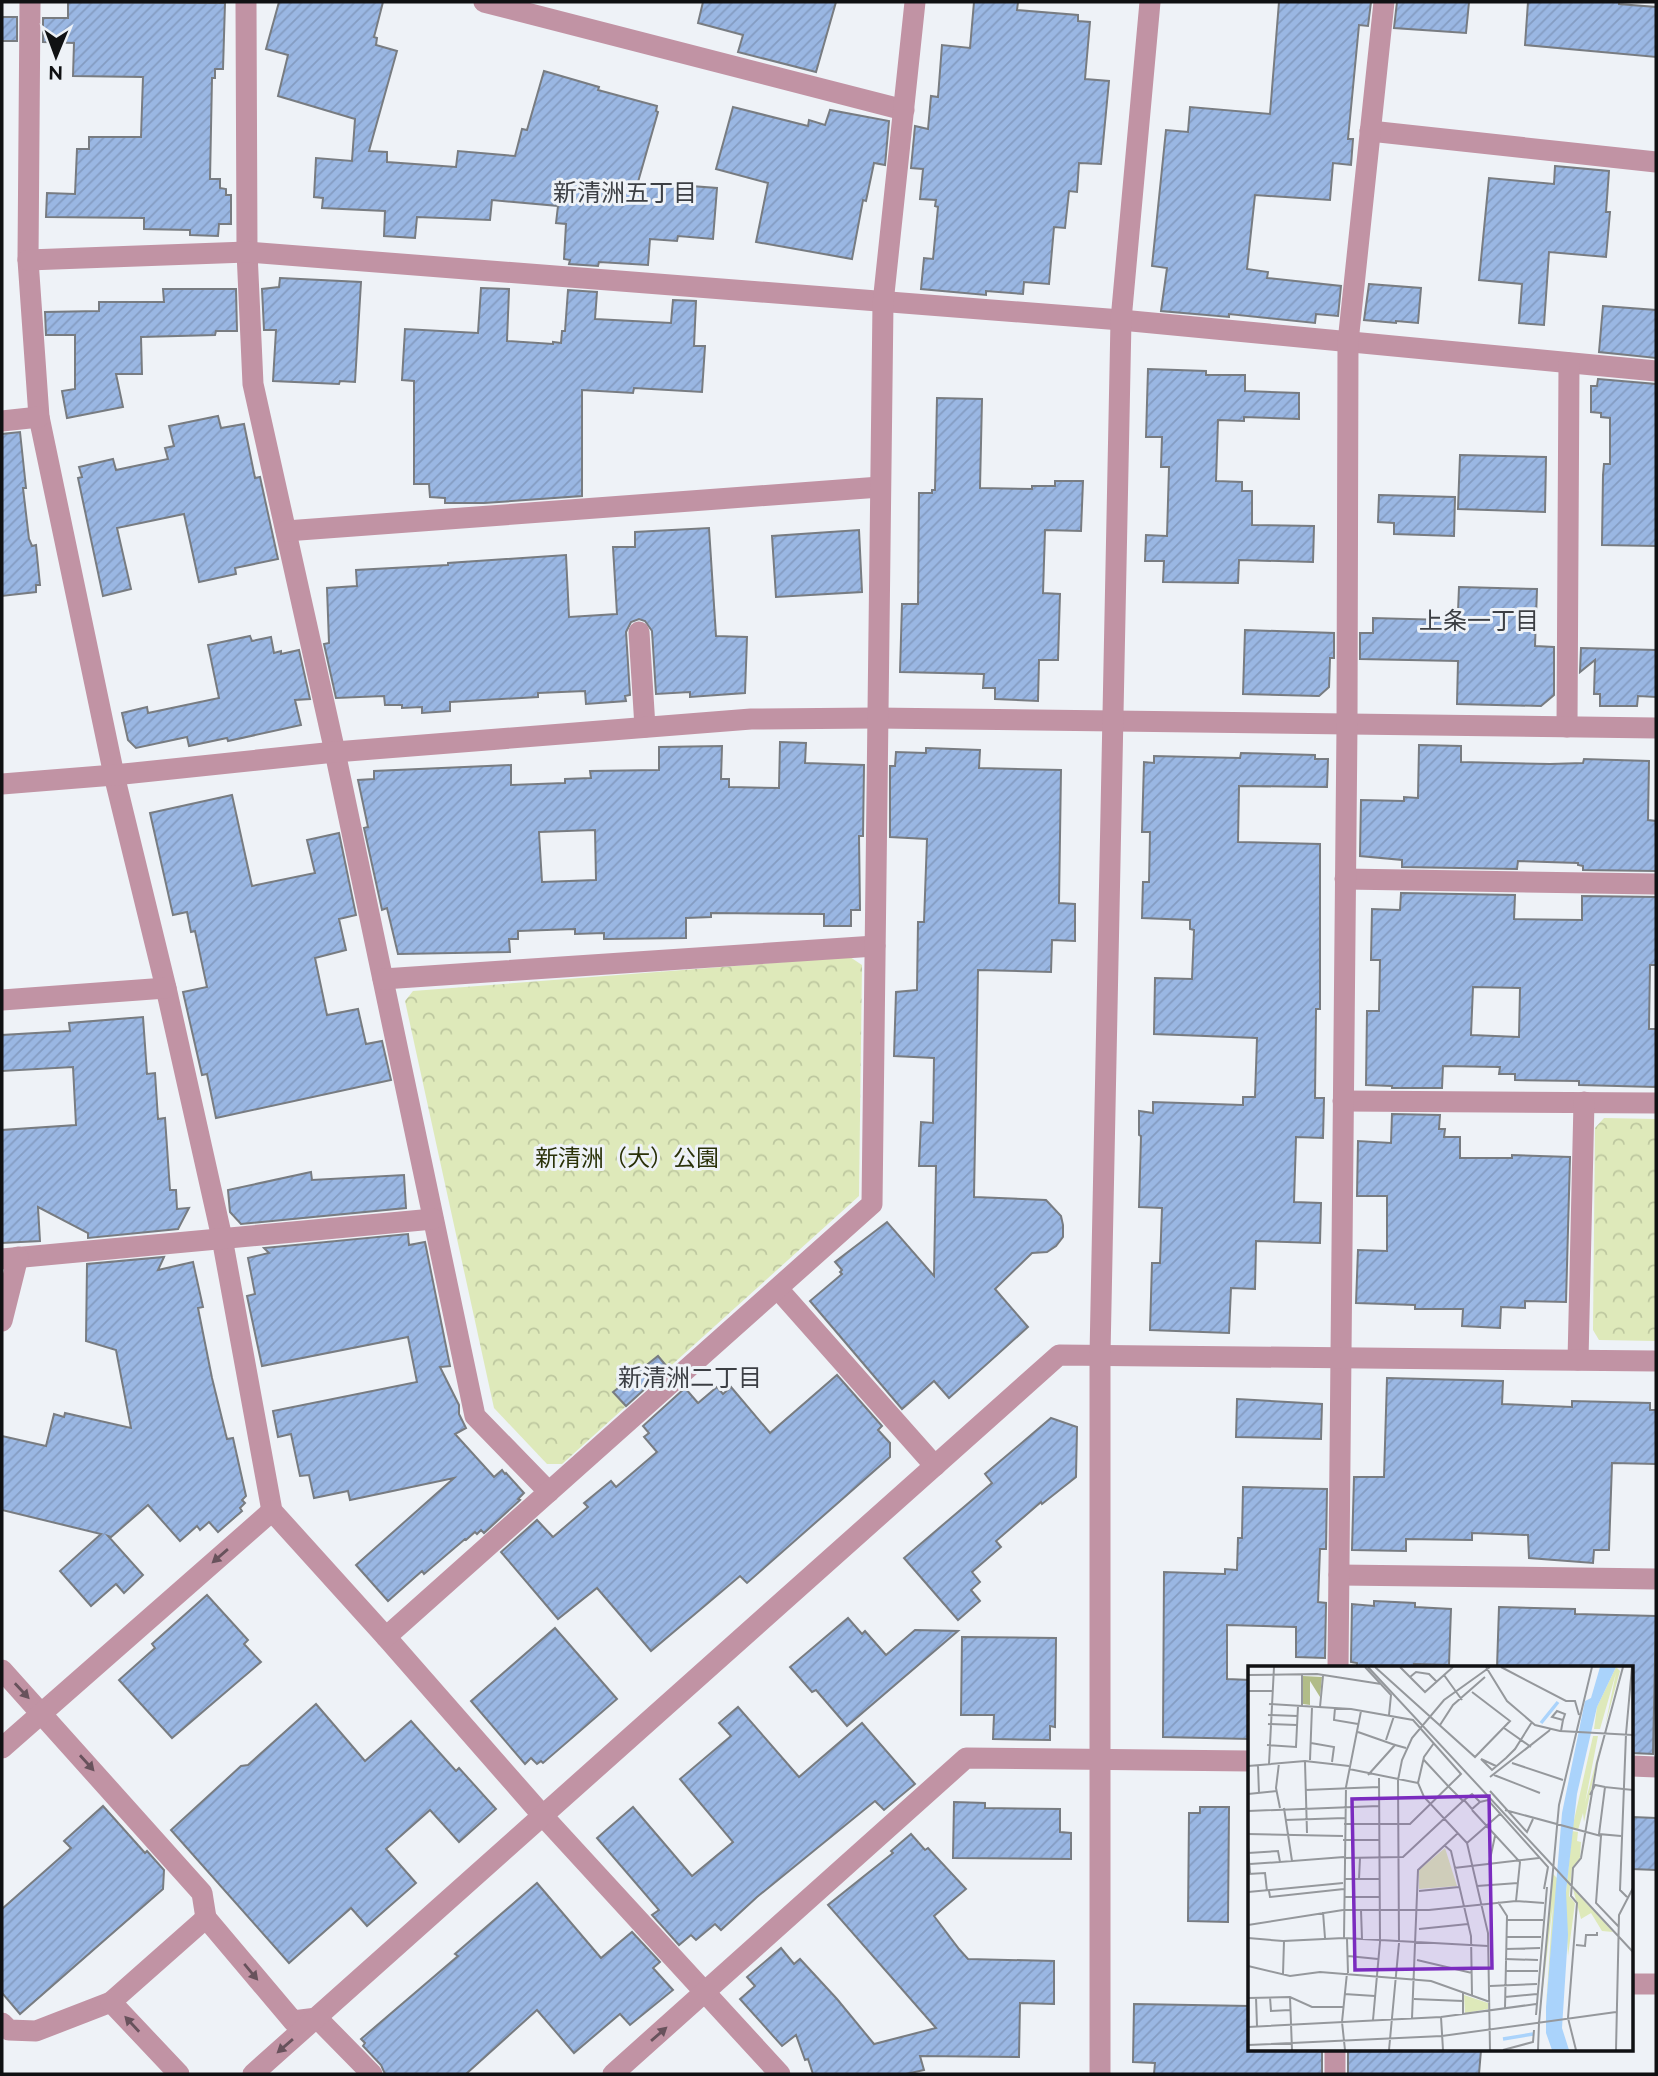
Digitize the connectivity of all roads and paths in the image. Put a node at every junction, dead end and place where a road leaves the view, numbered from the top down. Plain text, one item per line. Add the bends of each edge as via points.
1 (30, 2) edge
2 (246, 2) edge
3 (484, 2) edge
4 (915, 2) edge
5 (1150, 2) edge
6 (1384, 2) edge
7 (904, 110) junction
8 (1370, 131) junction
9 (1656, 162) edge
10 (247, 252) junction
11 (28, 260) junction
12 (883, 303) junction
13 (1121, 320) junction
14 (1348, 342) junction
15 (1569, 363) junction
16 (1656, 371) edge
17 (39, 417) junction
18 (2, 421) edge
19 (880, 487) junction
20 (286, 531) junction
21 (639, 632) dead end
22 (876, 718) junction
23 (1113, 722) junction
24 (1347, 725) junction
25 (645, 727) junction
26 (1567, 727) junction
27 (1656, 728) edge
28 (335, 752) junction
29 (114, 775) junction
30 (2, 784) edge
31 (1345, 879) junction
32 (1656, 884) edge
33 (875, 946) junction
34 (383, 979) junction
35 (166, 988) junction
36 (2, 1000) edge
37 (1343, 1101) junction
38 (1584, 1102) junction
39 (1656, 1103) edge
40 (433, 1219) junction
41 (222, 1238) junction
42 (10, 1258) edge
43 (778, 1289) junction
44 (2, 1321) edge
45 (1100, 1355) junction
46 (1340, 1356) junction
47 (1578, 1360) junction
48 (1656, 1361) edge
49 (934, 1466) junction
50 (549, 1492) junction
51 (272, 1511) junction
52 (1339, 1575) junction
53 (1656, 1579) edge
54 (386, 1637) junction
55 (1338, 1666) edge
56 (2, 1670) edge
57 (41, 1713) junction
58 (2, 1748) edge
59 (1102, 1760) junction
60 (1248, 1761) edge
61 (1634, 1766) edge
62 (1656, 1767) edge
63 (543, 1816) junction
64 (206, 1918) junction
65 (1634, 1984) edge
66 (1656, 1984) edge
67 (705, 1993) junction
68 (111, 2002) junction
69 (317, 2018) junction
70 (2, 2023) edge
71 (1335, 2052) edge
72 (179, 2074) edge
73 (253, 2074) edge
74 (372, 2074) edge
75 (613, 2074) edge
76 (780, 2074) edge
77 (1100, 2074) edge
78 (1335, 2074) edge

1 - 11 street
2 - 10 street
3 - 7 street
4 - 7 street
5 - 13 street
6 - 8 street
7 - 12 street
8 - 9 street
8 - 14 street
10 - 11 street
10 - 12 street
10 - 20 street via 253,384
11 - 17 street
12 - 13 street
12 - 19 street
13 - 14 street
13 - 23 street
14 - 15 street
14 - 24 street
15 - 16 street
15 - 26 street
17 - 18 street
17 - 29 street
19 - 20 street
19 - 22 street
20 - 28 street
21 - 25 street
22 - 23 street
22 - 25 street via 751,719
22 - 33 street
23 - 24 street
23 - 45 street
24 - 26 street
24 - 31 street
25 - 28 street
26 - 27 street
28 - 29 street
28 - 34 street
29 - 30 street
29 - 35 street
31 - 32 street
31 - 37 street
33 - 34 street
33 - 43 street via 872,1204
34 - 40 street
35 - 36 street
35 - 41 street
37 - 38 street
37 - 46 street
38 - 39 street
38 - 47 street
40 - 41 street
40 - 50 street via 475,1416
41 - 42 street
41 - 51 street
42 - 44 street
43 - 49 street
43 - 50 street
45 - 46 street
45 - 49 street via 1059,1355
45 - 59 street
46 - 47 street
46 - 52 street
47 - 48 street
49 - 63 street
50 - 54 street
51 - 54 street
51 -> 57 street
52 - 53 street
52 - 55 street
54 - 63 street
56 -> 57 street
57 - 58 street
57 -> 64 street via 202,1893
59 - 60 street
59 - 67 street via 966,1758
59 - 77 street
61 - 62 street
63 - 67 street
63 - 69 street
64 - 68 street
64 -> 69 street via 293,2021
65 - 66 street
75 -> 67 street
67 - 76 street
68 - 70 street via 36,2031 9,2030
72 -> 68 street
69 -> 73 street
69 - 74 street
71 - 78 street

